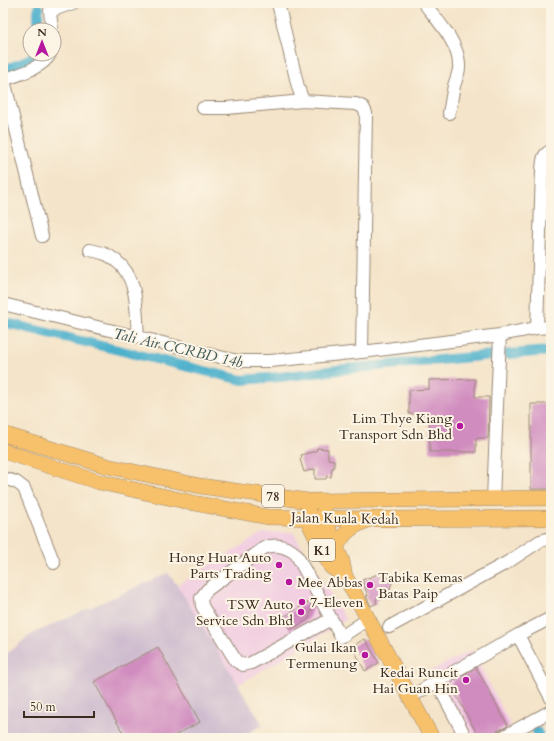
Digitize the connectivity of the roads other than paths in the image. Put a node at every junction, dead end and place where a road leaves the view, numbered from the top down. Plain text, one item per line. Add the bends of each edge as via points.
1 (72, 3) edge
2 (278, 3) edge
3 (424, 3) edge
4 (50, 7) edge
5 (51, 22) edge
6 (44, 62) edge
7 (3, 80) edge
8 (303, 101) junction
9 (203, 108) dead end
10 (449, 113) dead end
11 (550, 151) edge
12 (42, 236) dead end
13 (90, 250) dead end
14 (3, 304) edge
15 (551, 327) edge
16 (537, 328) junction
17 (500, 335) junction
18 (138, 337) junction
19 (362, 352) junction
20 (3, 434) edge
21 (3, 451) edge
22 (3, 478) edge
23 (551, 498) edge
24 (493, 499) junction
25 (308, 501) junction
26 (324, 501) junction
27 (268, 517) junction
28 (308, 518) junction
29 (324, 518) junction
30 (551, 518) edge
31 (371, 519) junction
32 (551, 538) edge
33 (317, 541) junction
34 (336, 548) junction
35 (54, 563) dead end
36 (345, 576) junction
37 (551, 618) edge
38 (331, 619) junction
39 (368, 619) junction
40 (389, 627) dead end
41 (518, 635) junction
42 (436, 681) junction
43 (410, 696) junction
44 (551, 698) edge
45 (551, 711) edge
46 (432, 738) edge
47 (466, 738) edge
48 (501, 738) edge

1 - 4 street
2 - 8 street
3 - 10 street via 447,33 458,57 460,66
4 - 5 street
6 - 7 street
7 - 12 street
8 - 9 street
8 - 19 street via 356,104 363,107 366,113
11 - 16 street via 545,153 542,170
13 - 18 street via 106,254 122,265 127,273 136,300
14 - 18 street
15 - 16 street
16 - 17 street
17 - 19 street
17 - 24 street
18 - 19 street via 239,360 270,360
20 - 25 main road, Jalan Kuala Kedah / 78 via 107,466 200,486
21 - 27 main road, Jalan Kuala Kedah / 78 via 99,482
22 - 35 street via 24,488
23 - 24 main road, Jalan Kuala Kedah / 78
24 - 26 main road, Jalan Kuala Kedah / 78
25 - 26 main road, Jalan Kuala Kedah / 78
25 - 28 main road, K1
26 - 29 main road, K1
27 - 28 main road, Jalan Kuala Kedah / 78
27 - 33 main road via 296,523
28 - 29 main road, Jalan Kuala Kedah / 78
28 - 33 main road, K1
29 - 31 main road, Jalan Kuala Kedah / 78
29 - 34 main road, K1
30 - 31 main road, Jalan Kuala Kedah / 78
31 - 34 main road via 350,529
32 - 40 street via 540,541 508,562
33 - 36 main road, K1 via 331,567
34 - 36 main road, K1
36 - 39 main road, K1
37 - 41 street
38 - 38 street via 243,665 236,661 202,606 201,598 207,590 264,548 277,545 296,554
38 - 39 street via 341,637
39 - 43 main road, K1
41 - 42 street
41 - 44 street
42 - 43 street
42 - 47 street
43 - 46 main road, K1
45 - 48 street

